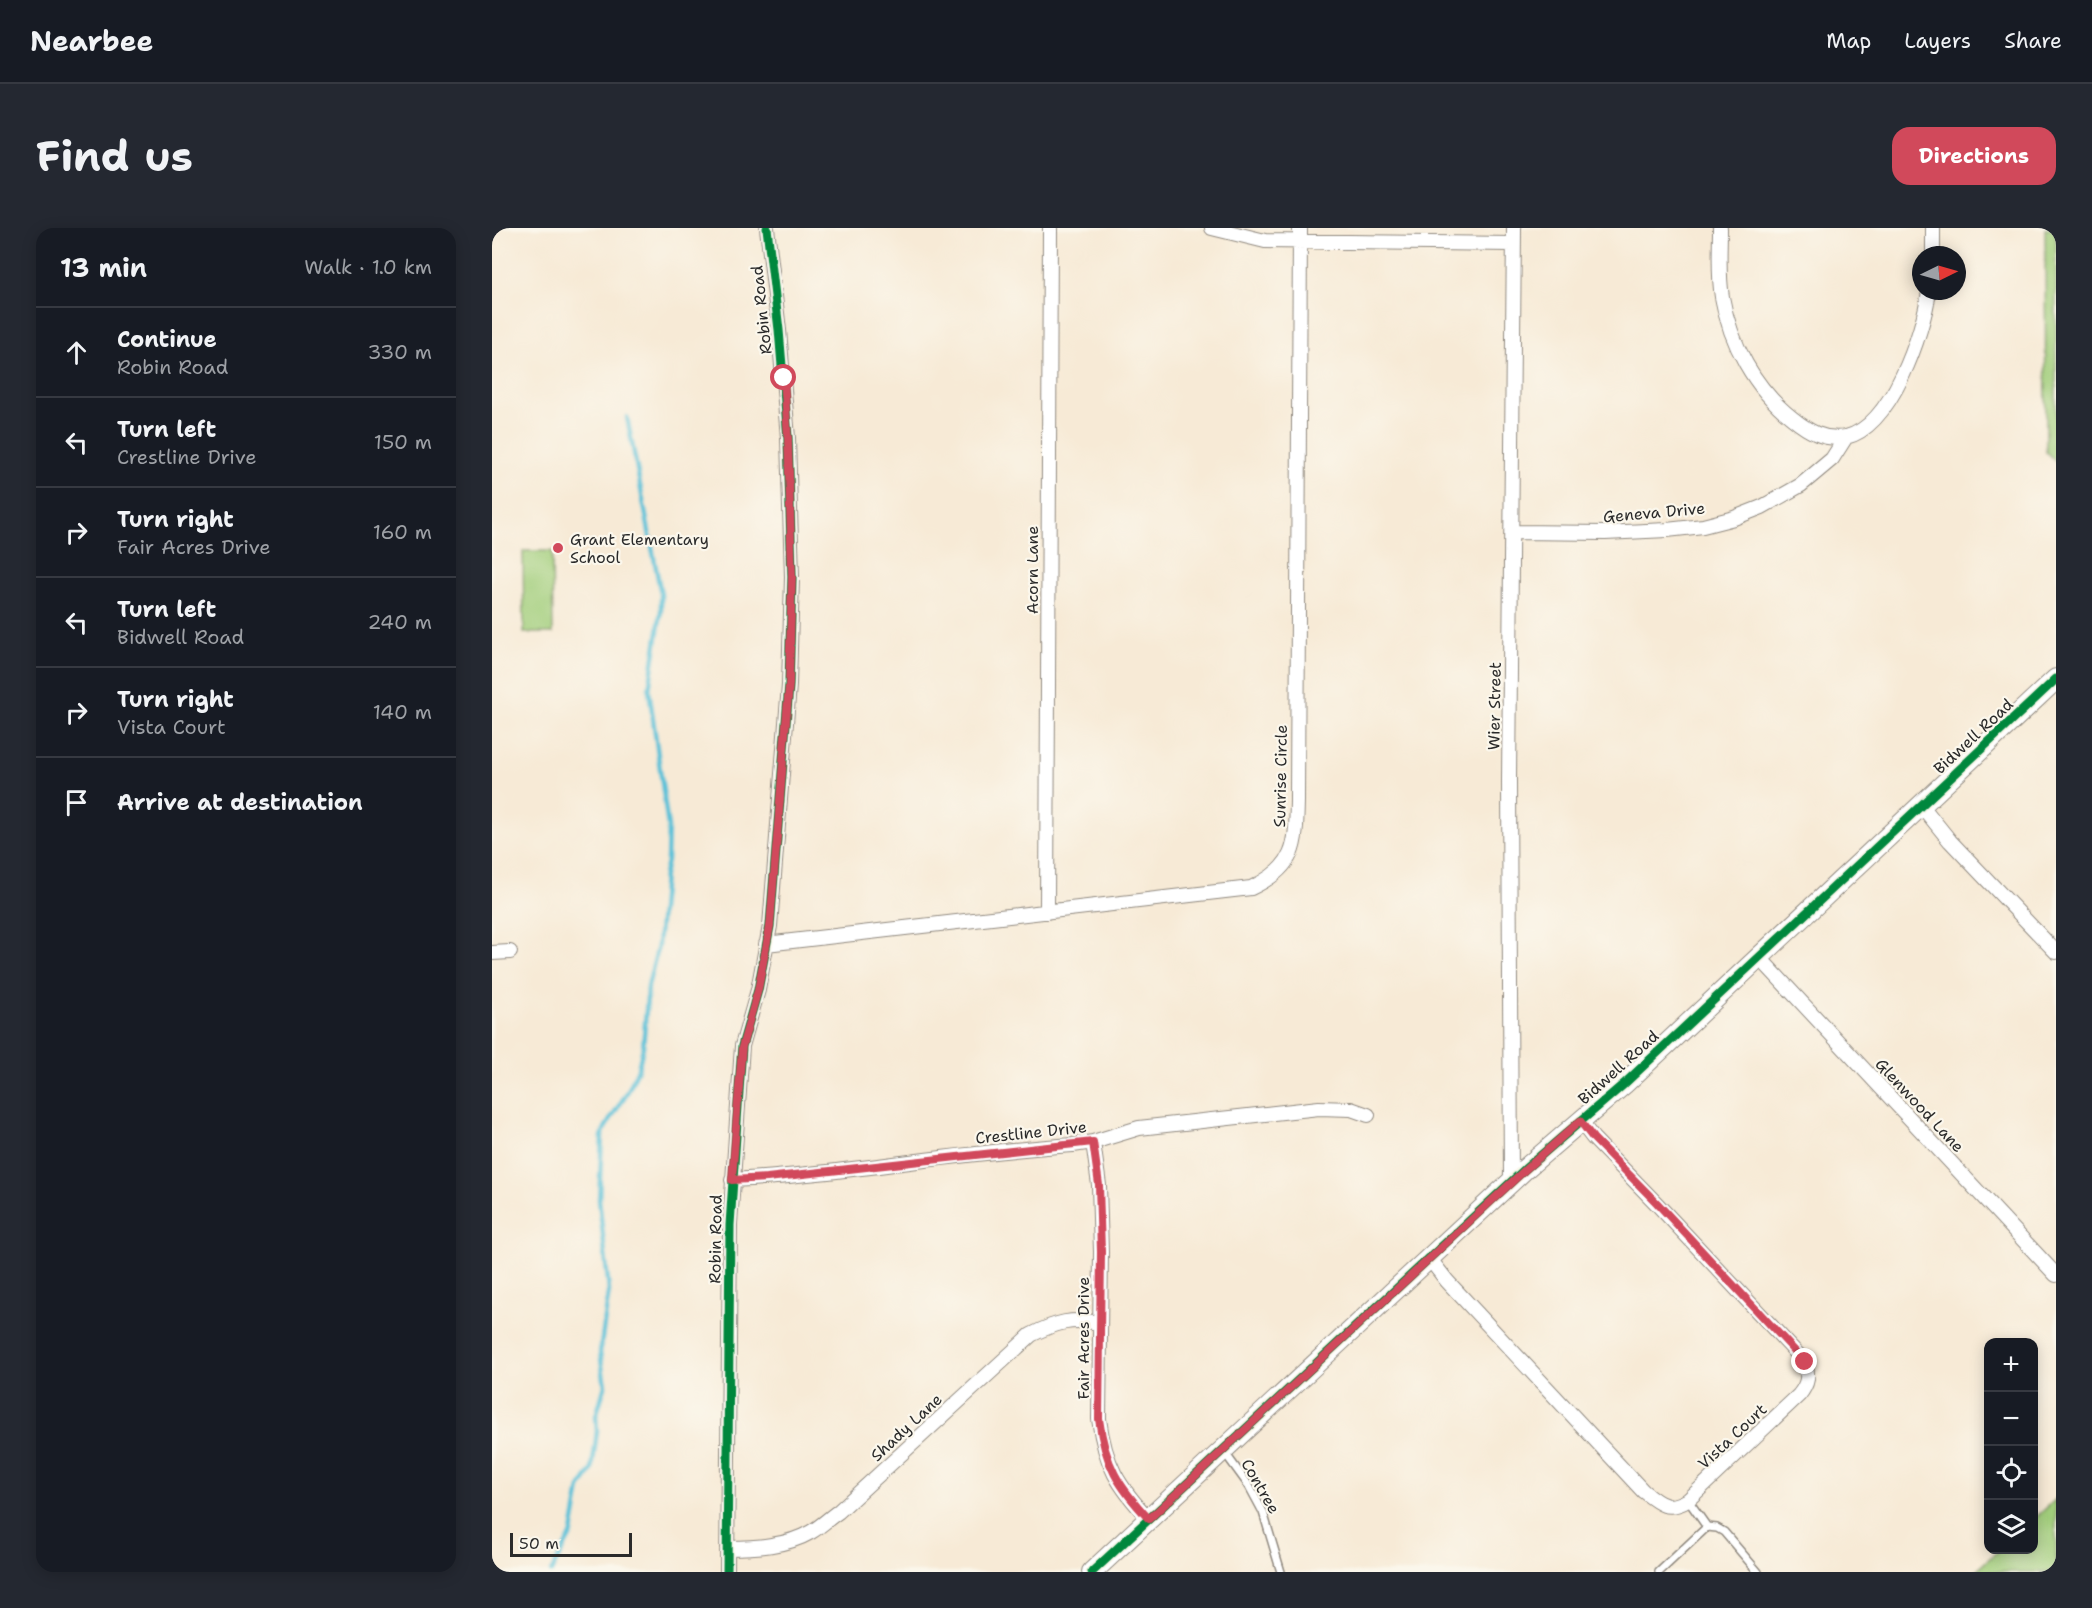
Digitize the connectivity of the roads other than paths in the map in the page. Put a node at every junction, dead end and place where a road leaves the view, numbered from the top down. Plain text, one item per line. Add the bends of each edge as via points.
1 (767, 228) edge
2 (1050, 228) edge
3 (1212, 228) edge
4 (1514, 228) edge
5 (1720, 228) edge
6 (1933, 228) edge
7 (1300, 235) edge
8 (1514, 244) junction
9 (1933, 246) edge
10 (1927, 300) edge
11 (1846, 437) junction
12 (1512, 532) junction
13 (2056, 678) edge
14 (1921, 805) junction
15 (1047, 912) junction
16 (766, 945) junction
17 (510, 952) dead end
18 (2056, 952) edge
19 (492, 953) edge
20 (1760, 958) junction
21 (1368, 1115) dead end
22 (1580, 1121) junction
23 (1093, 1142) junction
24 (732, 1180) junction
25 (1511, 1184) junction
26 (1429, 1258) junction
27 (2056, 1275) edge
28 (1100, 1323) junction
29 (1224, 1451) junction
30 (1688, 1500) junction
31 (1149, 1519) junction
32 (1707, 1527) junction
33 (727, 1548) junction
34 (727, 1572) edge
35 (1092, 1572) edge
36 (1281, 1572) edge
37 (1659, 1572) edge
38 (1758, 1572) edge

1 - 16 street, Robin Road via 788,438 792,576 783,786
2 - 15 street, Acorn Lane
3 - 7 street via 1265,241
4 - 8 street, Wier Street
5 - 11 street via 1722,298 1738,349 1754,376 1785,412 1805,428 1818,436
6 - 9 street
7 - 8 street
7 - 15 street, Sunrise Circle via 1297,801 1293,848 1279,871 1251,888
8 - 12 street, Wier Street
10 - 11 street, Geneva Drive via 1915,347 1889,400 1869,424
11 - 12 street, Geneva Drive via 1832,459 1801,485 1734,519 1667,530
12 - 25 street, Wier Street
13 - 14 street, Bidwell Road
14 - 18 street
14 - 20 street, Bidwell Road
15 - 16 street, Sunrise Circle
16 - 24 street, Robin Road via 742,1047
17 - 19 street
20 - 22 street, Bidwell Road
20 - 27 street, Glenwood Lane
21 - 23 street, Crestline Drive via 1351,1109 1319,1108 1139,1128
22 - 25 street, Bidwell Road
22 - 30 street, Vista Court via 1805,1362 1809,1373 1799,1395
23 - 24 street, Crestline Drive
23 - 28 street, Fair Acres Drive via 1099,1185
24 - 33 street, Robin Road
25 - 26 street, Bidwell Road
26 - 29 street, Bidwell Road
26 - 30 street via 1643,1491 1657,1503 1670,1506
28 - 31 street, Fair Acres Drive via 1102,1438 1121,1487
28 - 33 street, Shady Lane via 1068,1321 1031,1335 812,1532 777,1544
29 - 31 street, Bidwell Road
29 - 36 lane, Contree via 1263,1512
30 - 32 lane
31 - 35 street, Bidwell Road
32 - 37 lane
32 - 38 lane via 1724,1532
33 - 34 street, Robin Road

